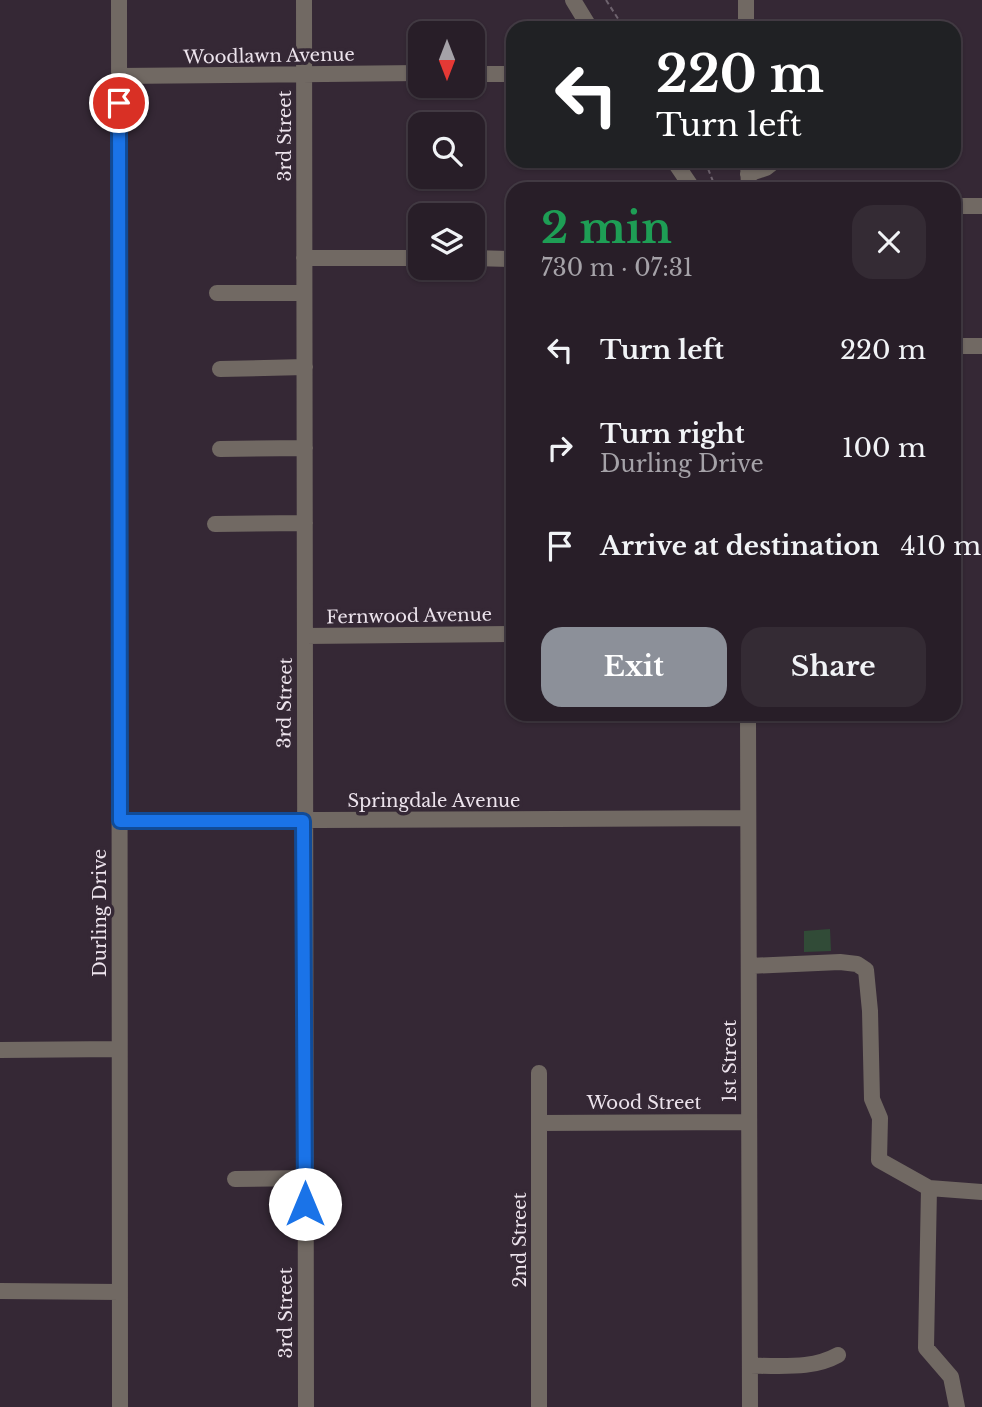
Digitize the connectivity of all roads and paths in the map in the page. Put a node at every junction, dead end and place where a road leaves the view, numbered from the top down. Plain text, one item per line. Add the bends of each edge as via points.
1 (119, 0) edge
2 (304, 0) edge
3 (573, 0) edge
4 (606, 0) edge
5 (746, 0) edge
6 (586, 21) edge
7 (620, 21) edge
8 (746, 21) edge
9 (408, 73) edge
10 (485, 74) edge
11 (506, 74) edge
12 (304, 75) junction
13 (119, 76) junction
14 (766, 168) edge
15 (748, 174) edge
16 (961, 206) edge
17 (982, 206) edge
18 (304, 258) junction
19 (408, 258) edge
20 (485, 258) edge
21 (506, 258) edge
22 (217, 292) dead end
23 (304, 292) junction
24 (961, 346) edge
25 (982, 346) edge
26 (305, 367) junction
27 (220, 369) dead end
28 (305, 448) junction
29 (219, 449) dead end
30 (305, 523) junction
31 (215, 524) dead end
32 (506, 634) edge
33 (305, 636) junction
34 (748, 721) edge
35 (748, 818) junction
36 (120, 821) junction
37 (303, 821) junction
38 (749, 966) junction
39 (118, 1049) junction
40 (0, 1050) edge
41 (539, 1073) dead end
42 (749, 1122) junction
43 (539, 1123) junction
44 (305, 1178) junction
45 (235, 1179) dead end
46 (929, 1188) junction
47 (982, 1192) edge
48 (0, 1291) edge
49 (120, 1292) junction
50 (838, 1355) dead end
51 (750, 1366) junction
52 (120, 1407) edge
53 (306, 1407) edge
54 (539, 1407) edge
55 (750, 1407) edge
56 (957, 1407) edge

1 - 13 street, Durling Drive
2 - 12 street, 3rd Street
3 - 6 street
4 - 7 path
5 - 8 street
9 - 12 street, Woodlawn Avenue
10 - 11 street
12 - 13 street, Woodlawn Avenue
12 - 18 street, 3rd Street
13 - 36 street, Durling Drive
14 - 15 street
16 - 17 street
18 - 19 street
18 - 23 street, 3rd Street
20 - 21 street
22 - 23 street
23 - 26 street, 3rd Street
24 - 25 street
26 - 27 street
26 - 28 street, 3rd Street
28 - 29 street
28 - 30 street, 3rd Street
30 - 31 street
30 - 33 street, 3rd Street
32 - 33 street, Fernwood Avenue
33 - 37 street, 3rd Street
34 - 35 street, 1st Street
35 - 37 street, Springdale Avenue
35 - 38 street, 1st Street
36 - 37 street, Springdale Avenue
36 - 39 street, Durling Drive
37 - 44 street, 3rd Street
38 - 42 street, 1st Street
38 - 46 street via 840,962 866,970 872,1099 880,1118 879,1160
39 - 40 street
39 - 49 street, Durling Drive
41 - 43 street, 2nd Street
42 - 43 street, Wood Street
42 - 51 street, 1st Street
43 - 54 street, 2nd Street
44 - 45 street
44 - 53 street, 3rd Street
46 - 47 street
46 - 56 street via 926,1348 951,1377
48 - 49 street
49 - 52 street, Durling Drive
50 - 51 street via 811,1365
51 - 55 street, 1st Street

